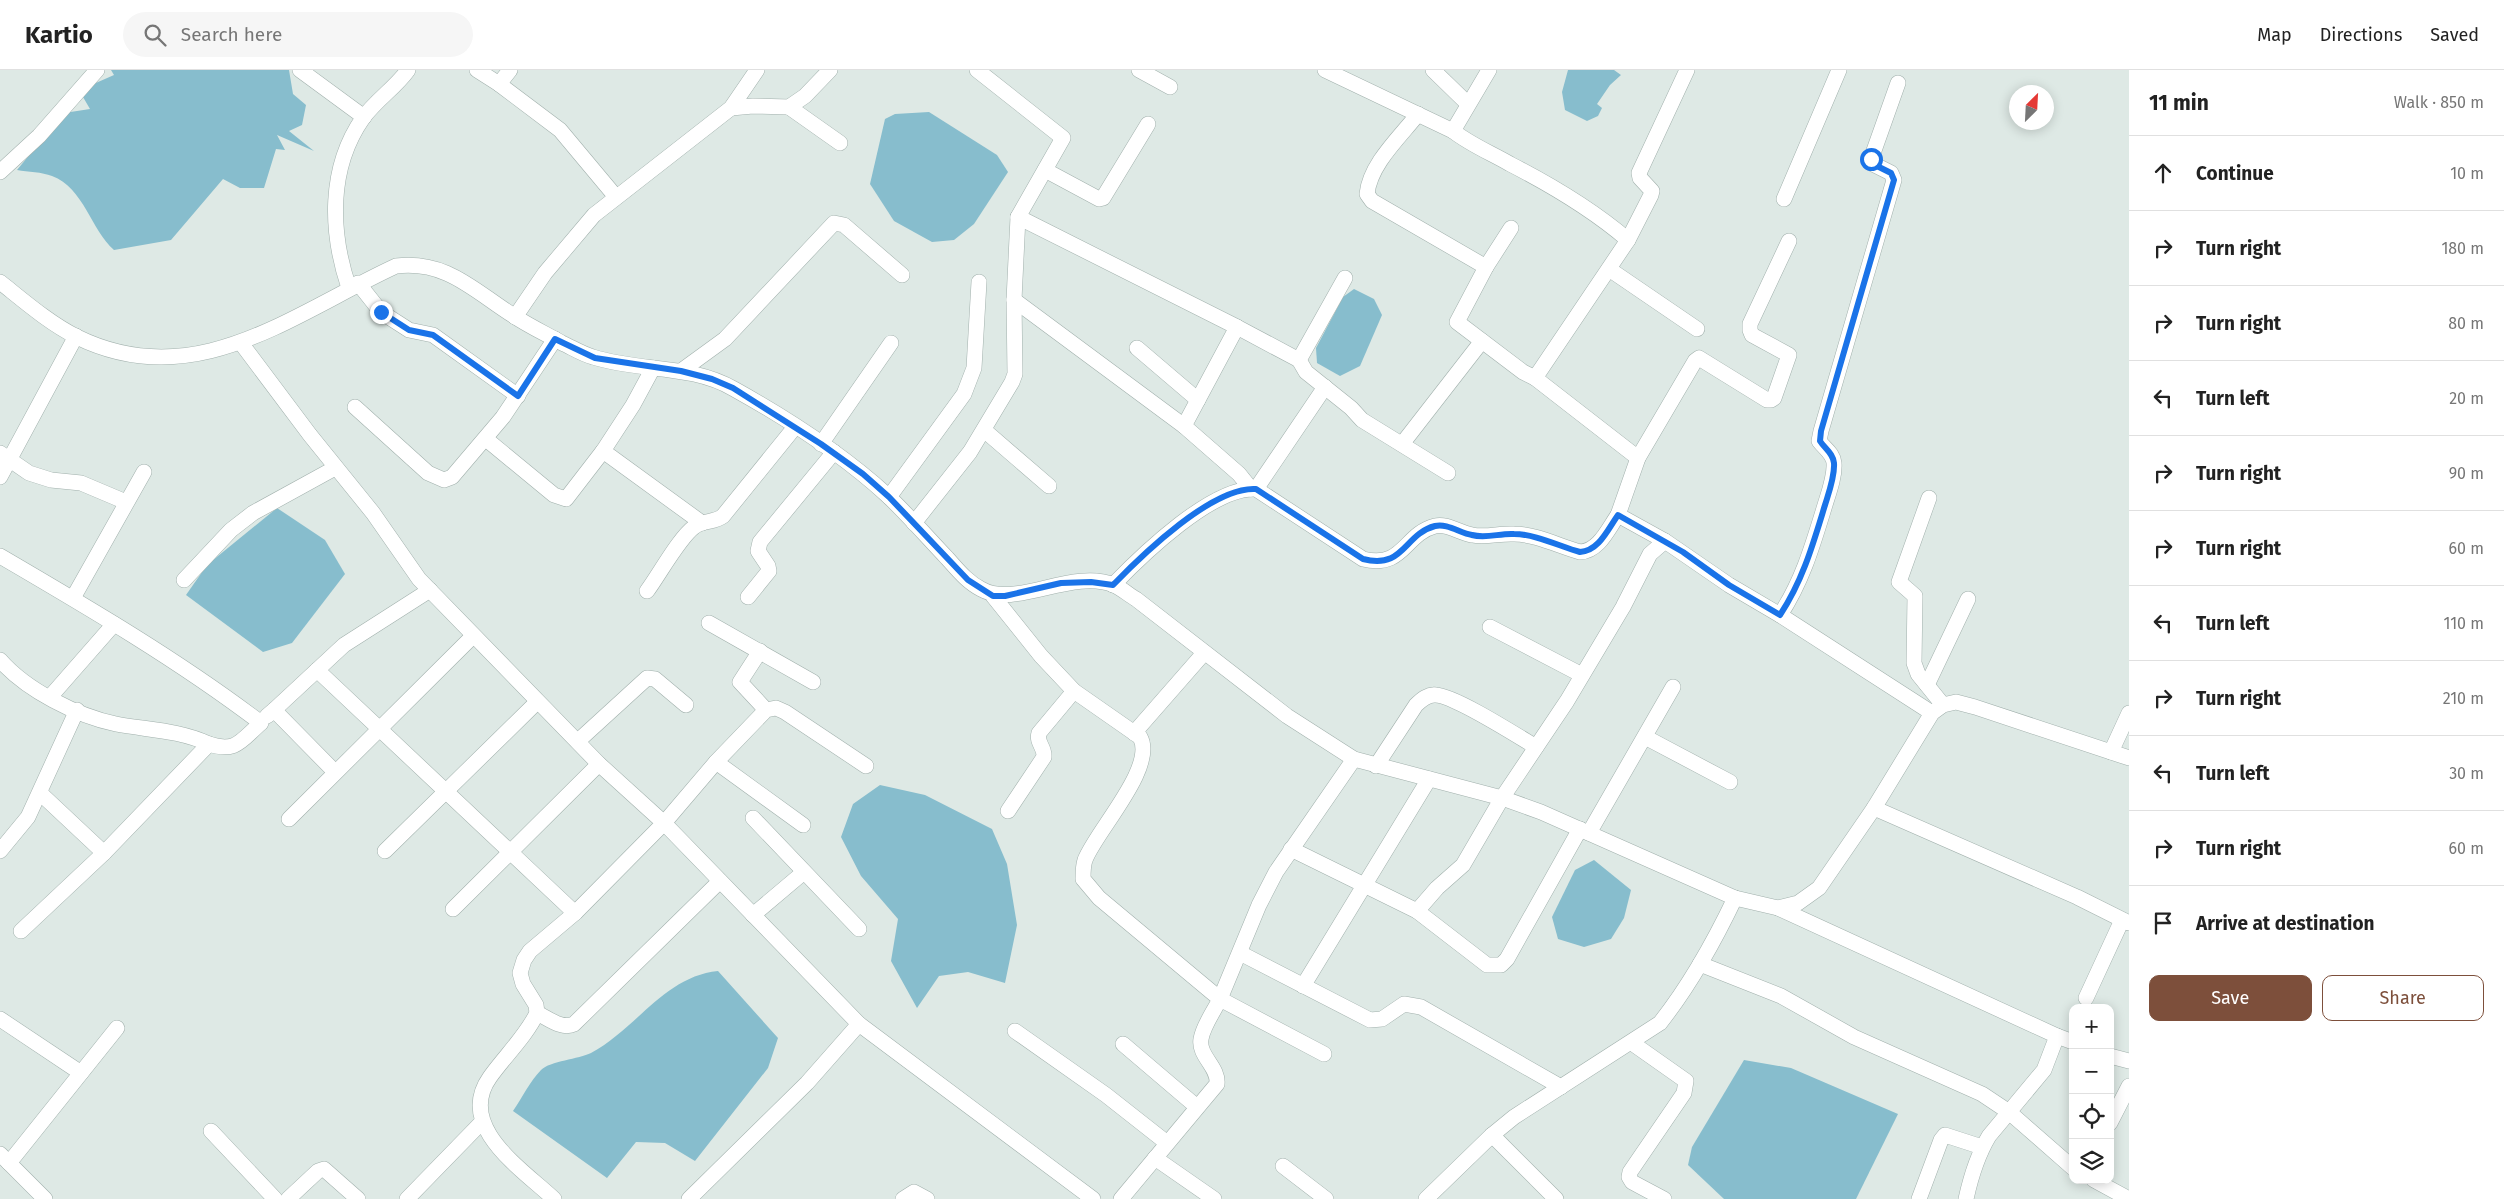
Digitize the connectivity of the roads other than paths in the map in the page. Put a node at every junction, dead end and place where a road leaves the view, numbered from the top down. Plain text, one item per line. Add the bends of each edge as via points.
1 (97, 70) edge
2 (300, 70) edge
3 (408, 70) edge
4 (477, 70) edge
5 (510, 70) edge
6 (756, 70) edge
7 (830, 70) edge
8 (977, 70) edge
9 (1139, 70) edge
10 (1325, 70) edge
11 (1433, 70) edge
12 (1489, 70) edge
13 (1687, 70) edge
14 (1839, 70) edge
15 (1898, 82) dead end
16 (499, 84) junction
17 (1170, 87) dead end
18 (1468, 104) junction
19 (789, 107) junction
20 (732, 108) junction
21 (1418, 114) junction
22 (364, 117) junction
23 (1148, 124) dead end
24 (1454, 131) junction
25 (840, 143) dead end
26 (1045, 170) junction
27 (0, 172) edge
28 (616, 197) junction
29 (1784, 199) dead end
30 (1018, 217) junction
31 (1511, 228) dead end
32 (1628, 240) junction
33 (1789, 241) dead end
34 (1486, 267) junction
35 (1609, 269) junction
36 (902, 275) dead end
37 (1345, 278) dead end
38 (0, 282) edge
39 (979, 282) dead end
40 (353, 286) junction
41 (1014, 300) junction
42 (515, 317) junction
43 (1237, 327) junction
44 (1697, 329) dead end
45 (76, 336) junction
46 (555, 339) junction
47 (1482, 341) junction
48 (241, 343) junction
49 (891, 343) dead end
50 (1137, 348) dead end
51 (1299, 360) junction
52 (653, 368) junction
53 (681, 371) junction
54 (1535, 378) junction
55 (1325, 387) junction
56 (518, 396) junction
57 (1198, 400) junction
58 (355, 408) dead end
59 (1184, 426) junction
60 (795, 427) junction
61 (984, 430) junction
62 (486, 439) junction
63 (1402, 444) junction
64 (828, 448) junction
65 (603, 452) junction
66 (5, 457) edge
67 (1638, 458) junction
68 (335, 468) junction
69 (144, 472) dead end
70 (1448, 473) dead end
71 (0, 477) edge
72 (1049, 486) dead end
73 (1254, 489) junction
74 (889, 497) junction
75 (1929, 498) dead end
76 (126, 502) junction
77 (1618, 515) junction
78 (914, 522) junction
79 (702, 523) junction
80 (1665, 541) junction
81 (0, 556) edge
82 (184, 580) dead end
83 (1113, 585) junction
84 (430, 590) junction
85 (647, 591) dead end
86 (993, 596) junction
87 (748, 597) dead end
88 (73, 598) junction
89 (1968, 599) dead end
90 (1780, 615) junction
91 (114, 624) junction
92 (710, 624) dead end
93 (1490, 627) dead end
94 (473, 636) junction
95 (760, 651) junction
96 (1204, 654) junction
97 (0, 660) edge
98 (317, 670) junction
99 (1582, 675) junction
100 (813, 682) dead end
101 (1927, 685) junction
102 (1673, 686) dead end
103 (1074, 691) junction
104 (50, 697) junction
105 (537, 702) junction
106 (686, 705) dead end
107 (1938, 709) junction
108 (77, 710) junction
109 (274, 710) junction
110 (766, 710) junction
111 (2129, 713) edge
112 (260, 723) junction
113 (380, 728) junction
114 (1134, 733) junction
115 (1645, 737) junction
116 (578, 741) junction
117 (209, 744) junction
118 (1536, 746) junction
119 (2111, 752) junction
120 (2129, 758) edge
121 (1354, 759) junction
122 (716, 762) junction
123 (599, 764) junction
124 (866, 766) dead end
125 (1376, 766) junction
126 (335, 772) junction
127 (1429, 779) junction
128 (1730, 782) dead end
129 (445, 791) junction
130 (40, 793) junction
131 (1502, 798) junction
132 (1874, 808) junction
133 (1008, 811) dead end
134 (753, 818) dead end
135 (289, 819) dead end
136 (664, 824) junction
137 (803, 825) dead end
138 (1585, 831) junction
139 (1292, 849) junction
140 (0, 851) edge
141 (385, 851) dead end
142 (104, 853) junction
143 (509, 853) junction
144 (804, 872) junction
145 (720, 881) junction
146 (1364, 884) junction
147 (1735, 898) junction
148 (1778, 908) junction
149 (453, 909) dead end
150 (1417, 911) junction
151 (575, 914) junction
152 (753, 914) junction
153 (2126, 922) edge
154 (859, 929) dead end
155 (21, 931) dead end
156 (1240, 953) junction
157 (1700, 964) junction
158 (1303, 986) junction
159 (2086, 998) dead end
160 (1220, 999) junction
161 (537, 1013) junction
162 (0, 1019) edge
163 (859, 1024) junction
164 (117, 1028) dead end
165 (1015, 1031) dead end
166 (2057, 1036) junction
167 (2069, 1040) edge
168 (1632, 1043) junction
169 (1123, 1044) dead end
170 (1324, 1054) dead end
171 (2114, 1057) edge
172 (2129, 1061) edge
173 (81, 1073) junction
174 (2129, 1086) edge
175 (1561, 1087) junction
176 (1197, 1107) junction
177 (2009, 1112) junction
178 (2114, 1115) edge
179 (481, 1123) junction
180 (211, 1131) dead end
181 (1492, 1136) junction
182 (1167, 1143) junction
183 (1982, 1147) junction
184 (5, 1158) edge
185 (1155, 1158) junction
186 (2069, 1164) edge
187 (1283, 1166) dead end
188 (2101, 1184) edge
189 (1433, 1197) edge
190 (45, 1199) edge
191 (275, 1199) edge
192 (288, 1199) edge
193 (358, 1199) edge
194 (407, 1199) edge
195 (554, 1199) edge
196 (689, 1199) edge
197 (903, 1199) edge
198 (927, 1199) edge
199 (1093, 1199) edge
200 (1121, 1199) edge
201 (1214, 1199) edge
202 (1326, 1199) edge
203 (1556, 1199) edge
204 (1664, 1199) edge
205 (1919, 1199) edge
206 (1966, 1199) edge
207 (2129, 1199) edge

1 - 27 street via 39,136
2 - 22 street
3 - 22 street
4 - 16 street
5 - 16 street
6 - 20 street
7 - 19 street via 805,96
8 - 26 street via 1063,138
9 - 17 street
10 - 21 street
11 - 18 street
12 - 18 street
13 - 32 street via 1640,173 1652,195
14 - 29 street
15 - 90 street via 1871,159 1871,163 1891,173 1894,180 1821,431 1820,441 1830,452 1834,463 1832,478 1808,562
16 - 28 street via 560,130
18 - 24 street
19 - 20 street
19 - 25 street
20 - 28 street
21 - 24 street
21 - 34 street via 1378,165 1368,184 1367,194 1372,202
22 - 40 street via 348,143 336,180 340,263
23 - 26 street via 1103,198 1099,199
24 - 32 street via 1471,145 1511,164 1606,221
26 - 30 street
28 - 42 street via 594,214 567,245
30 - 41 street
30 - 43 street
31 - 34 street
32 - 35 street
33 - 67 street via 1750,324 1752,335 1789,355 1774,398 1767,400 1699,358
34 - 47 street via 1457,320 1459,326
35 - 44 street
35 - 54 street
36 - 53 street via 844,225 834,223 725,339
37 - 51 street
38 - 45 street via 32,308
39 - 74 street via 972,378 964,394
40 - 42 street via 396,266 423,264 454,276
40 - 48 street
40 - 56 street via 385,315 409,330 433,335
41 - 59 street
41 - 61 street via 1015,374
42 - 46 street
43 - 51 street
43 - 57 street
45 - 48 street via 110,351 152,359 200,354
45 - 66 street
46 - 52 street via 595,358
46 - 56 street
47 - 54 street
47 - 63 street
48 - 68 street
49 - 64 street
50 - 57 street
51 - 55 street via 1306,372
52 - 53 street
52 - 65 street
53 - 60 street via 733,388
54 - 67 street
55 - 63 street via 1362,420
55 - 73 street
56 - 62 street
57 - 59 street
58 - 62 street via 436,478 444,480 452,478
59 - 73 street
60 - 64 street
60 - 79 street via 723,516 716,521
61 - 72 street
61 - 78 street
62 - 65 street via 560,499 570,496
63 - 70 street
64 - 74 street
64 - 87 street via 760,542 758,551 769,571
65 - 79 street
66 - 71 street
66 - 76 street via 29,473 51,480 81,483
67 - 77 street
68 - 82 street via 253,513 231,530
68 - 84 street
69 - 76 street
73 - 77 street via 1356,554 1377,562 1389,560 1436,526 1473,536 1521,535 1580,552 1588,551 1594,548
73 - 83 street via 1245,488 1225,496 1174,528
74 - 78 street
75 - 101 street via 1899,578 1900,584 1915,596 1914,663
76 - 88 street
77 - 80 street
78 - 86 street via 968,580
79 - 85 street via 686,535
80 - 90 street
80 - 99 street via 1650,554
81 - 88 street
83 - 86 street via 1061,583
83 - 96 street via 1136,599
84 - 94 street
84 - 98 street via 344,645
86 - 103 street
88 - 91 street
89 - 101 street
90 - 107 street
91 - 104 street
91 - 112 street via 207,682
92 - 95 street
93 - 99 street
94 - 105 street
94 - 113 street
95 - 100 street
95 - 110 street via 740,682
96 - 114 street
96 - 121 street via 1287,716
97 - 104 street via 32,688
98 - 109 street
98 - 113 street
99 - 118 street
101 - 107 street
102 - 115 street
103 - 114 street
103 - 133 street via 1039,733 1038,741 1044,757
104 - 108 street
105 - 116 street
105 - 129 street
106 - 116 street via 655,679 647,678
107 - 119 street via 1956,702
107 - 132 street
108 - 117 street via 114,723 174,732
108 - 130 street
109 - 112 street
109 - 126 street
110 - 122 street
110 - 124 street via 776,708 785,712
111 - 119 street
112 - 117 street via 233,747
113 - 126 street
113 - 129 street
114 - 160 street via 1144,744 1140,764 1085,859 1083,879 1099,898
115 - 128 street
115 - 138 street
116 - 123 street
117 - 142 street
118 - 125 street via 1434,694 1416,705
118 - 131 street
119 - 120 street
121 - 125 street
121 - 139 street
122 - 136 street
122 - 137 street
123 - 136 street
123 - 143 street
125 - 127 street
126 - 135 street
127 - 131 street
127 - 146 street
129 - 141 street
129 - 143 street
130 - 140 street via 28,818
130 - 142 street
131 - 138 street
131 - 150 street via 1463,865 1436,888
132 - 148 street via 1819,888 1798,902
132 - 153 street via 2077,897
134 - 144 street
136 - 145 street
136 - 151 street
138 - 147 street
138 - 150 street via 1501,966 1487,965
139 - 146 street
139 - 156 street via 1259,905
142 - 155 street
143 - 149 street
143 - 151 street
144 - 152 street
144 - 154 street
145 - 152 street
145 - 161 street via 574,1024 561,1025
146 - 150 street
146 - 158 street
147 - 148 street
147 - 157 street
148 - 166 street
151 - 161 street via 530,951 524,960 520,974
152 - 163 street
153 - 159 street
156 - 158 street
156 - 160 street
157 - 168 street via 1660,1023
157 - 177 street via 1781,996 1854,1037 1973,1089
158 - 175 street via 1370,1020 1382,1019 1404,1004 1421,1007
160 - 170 street
160 - 176 street via 1200,1040 1202,1050 1216,1073 1217,1084
161 - 179 street via 488,1080 479,1102
162 - 173 street
163 - 196 street via 807,1083
163 - 199 street
164 - 173 street
165 - 182 street
166 - 167 street
166 - 177 street via 2044,1070
168 - 175 street
168 - 204 street via 1686,1081 1684,1094 1629,1177 1632,1182
169 - 176 street
171 - 172 street
173 - 184 street
174 - 178 street
175 - 181 street via 1528,1107
176 - 182 street
177 - 183 street
177 - 186 street
179 - 194 street
179 - 195 street via 493,1142
180 - 191 street
181 - 189 street
181 - 203 street
182 - 185 street
183 - 205 street via 1945,1135
183 - 206 street
184 - 190 street
185 - 200 street
185 - 201 street
187 - 202 street
188 - 207 street
192 - 193 street via 318,1170 324,1169
197 - 198 street via 914,1192

